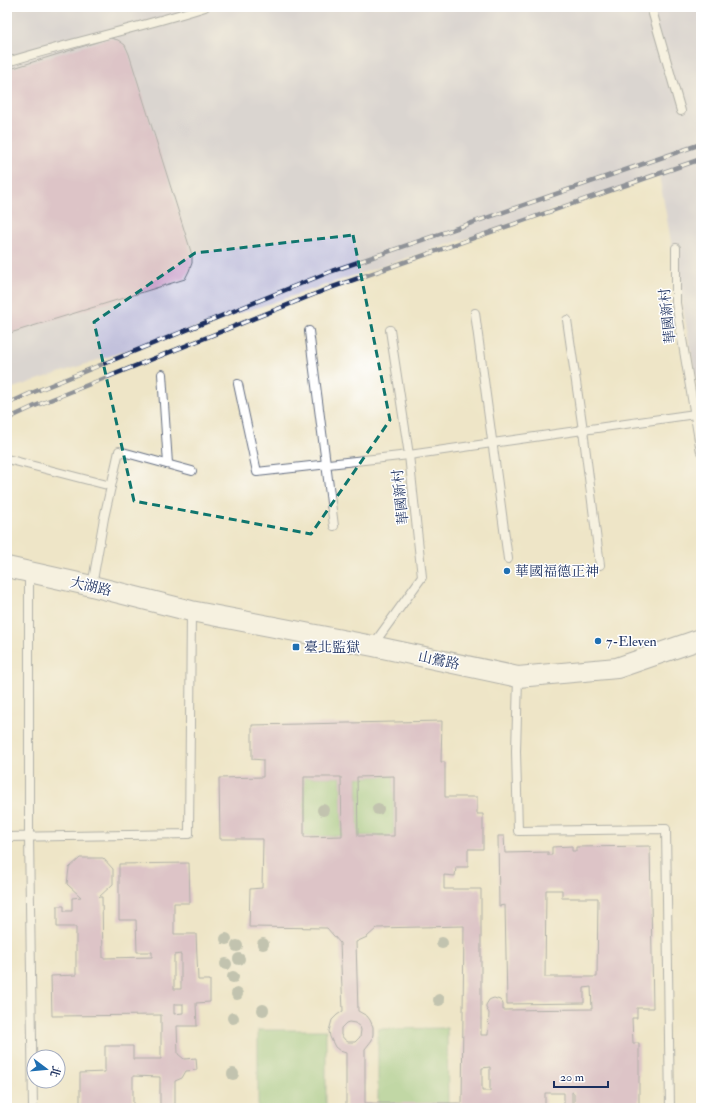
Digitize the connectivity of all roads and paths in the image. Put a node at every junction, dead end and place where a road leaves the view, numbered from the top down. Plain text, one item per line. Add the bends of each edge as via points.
1 (205, 7) edge
2 (651, 7) edge
3 (7, 62) edge
4 (681, 111) dead end
5 (676, 248) dead end
6 (475, 313) dead end
7 (567, 320) dead end
8 (390, 330) dead end
9 (309, 331) dead end
10 (162, 374) dead end
11 (238, 384) dead end
12 (695, 414) junction
13 (583, 430) junction
14 (493, 443) junction
15 (701, 452) edge
16 (409, 454) junction
17 (7, 459) edge
18 (168, 464) junction
19 (326, 464) junction
20 (192, 471) dead end
21 (111, 486) junction
22 (334, 526) dead end
23 (508, 559) dead end
24 (600, 565) dead end
25 (7, 567) edge
26 (29, 572) junction
27 (92, 586) junction
28 (183, 610) junction
29 (701, 639) edge
30 (373, 646) junction
31 (518, 677) junction
32 (7, 837) edge
33 (29, 837) junction
34 (33, 1108) edge
35 (670, 1108) edge

1 - 3 lane
2 - 4 lane
5 - 12 lane, 華國新村 via 676,303
6 - 14 lane
7 - 13 lane
8 - 16 lane, 華國新村
9 - 19 lane
10 - 18 lane
11 - 19 lane via 257,472
12 - 13 lane
12 - 15 lane, 華國新村
13 - 14 lane
13 - 24 lane
14 - 16 lane
14 - 23 lane
16 - 19 lane
16 - 30 lane, 華國新村 via 422,577
17 - 21 lane
18 - 20 lane
18 - 21 lane via 119,451
19 - 22 lane
21 - 27 lane
25 - 26 street, 大湖路
26 - 27 street, 大湖路
26 - 33 lane
27 - 28 street, 大湖路
28 - 30 street, 山鶯路
28 - 33 lane via 190,834
29 - 31 street, 山鶯路 via 617,668
30 - 31 street, 山鶯路
31 - 35 lane via 518,831 666,829
32 - 33 lane
33 - 34 lane

